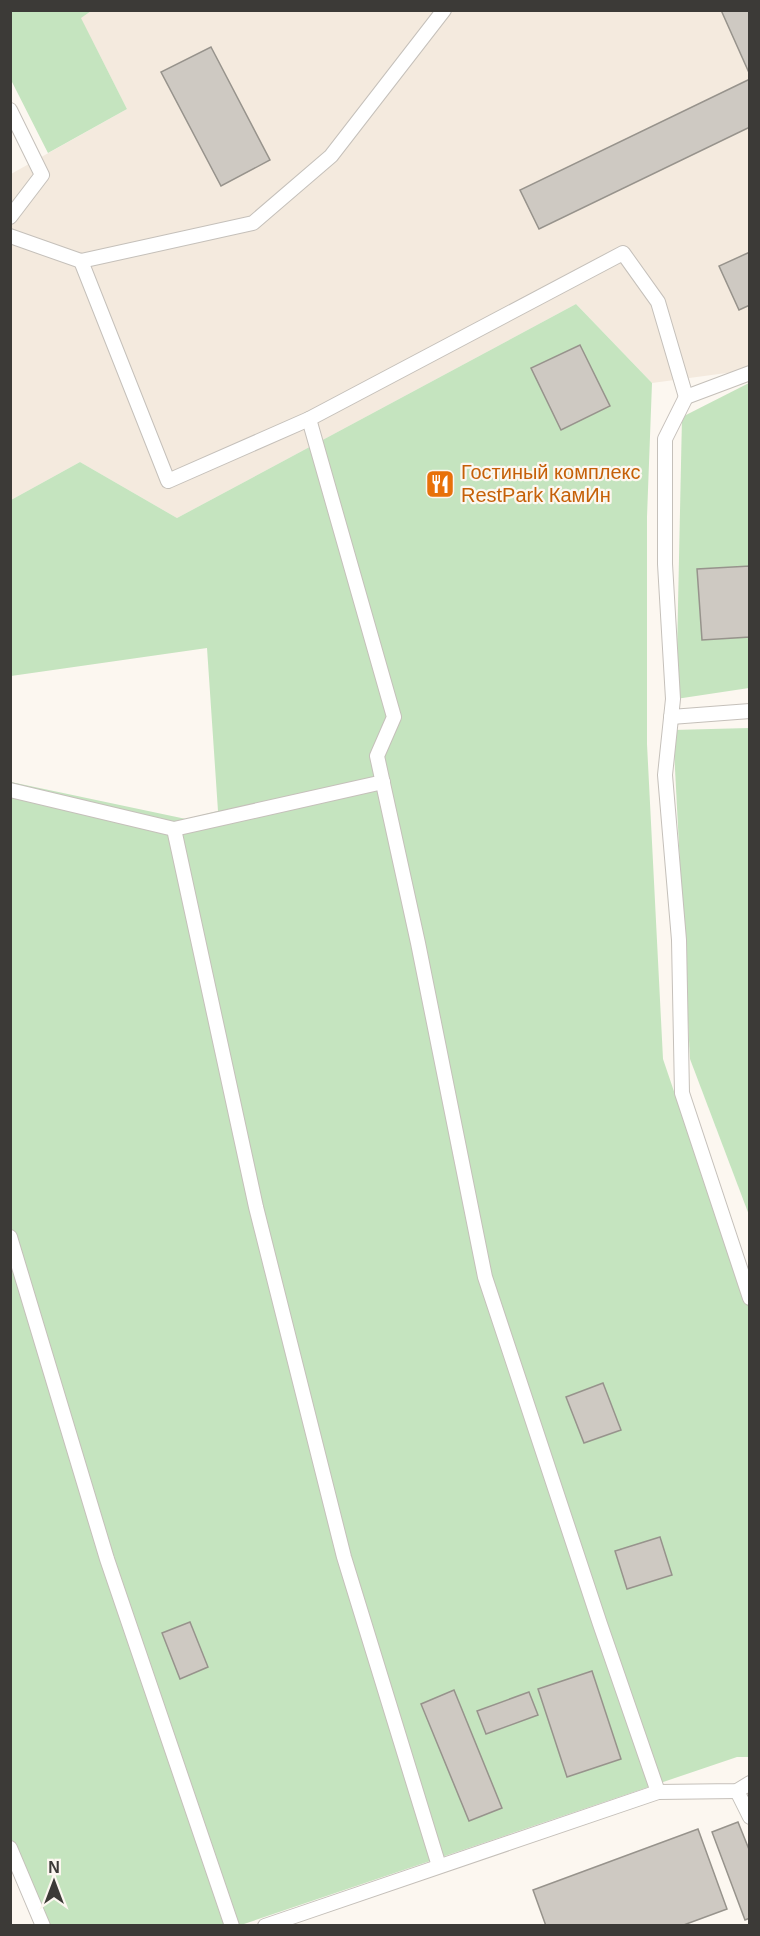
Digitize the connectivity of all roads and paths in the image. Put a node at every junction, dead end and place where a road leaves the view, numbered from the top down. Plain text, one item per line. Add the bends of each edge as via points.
1 (444, 10) edge
2 (10, 110) edge
3 (10, 217) edge
4 (10, 236) edge
5 (81, 261) junction
6 (750, 373) edge
7 (686, 397) junction
8 (309, 419) junction
9 (750, 711) edge
10 (671, 717) junction
11 (383, 782) junction
12 (10, 790) edge
13 (174, 830) junction
14 (10, 1237) edge
15 (750, 1298) edge
16 (750, 1783) edge
17 (737, 1791) junction
18 (658, 1792) junction
19 (750, 1817) edge
20 (10, 1848) edge
21 (439, 1866) junction
22 (43, 1926) edge
23 (232, 1926) edge
24 (265, 1926) edge

1 - 5 lane via 331,156 253,223
2 - 3 lane via 42,175
4 - 5 lane
5 - 8 lane via 168,481
6 - 7 lane
7 - 8 lane via 658,302 623,254
7 - 10 lane via 664,439 664,564
8 - 11 lane via 394,717 377,756
9 - 10 lane
10 - 15 lane via 664,775 679,940 682,1093
11 - 13 lane
11 - 18 lane via 485,1277
12 - 13 lane
13 - 21 lane via 256,1207 344,1557
14 - 23 lane via 107,1559
16 - 17 lane
17 - 18 lane
17 - 19 lane
18 - 21 lane
20 - 22 lane
21 - 24 lane

